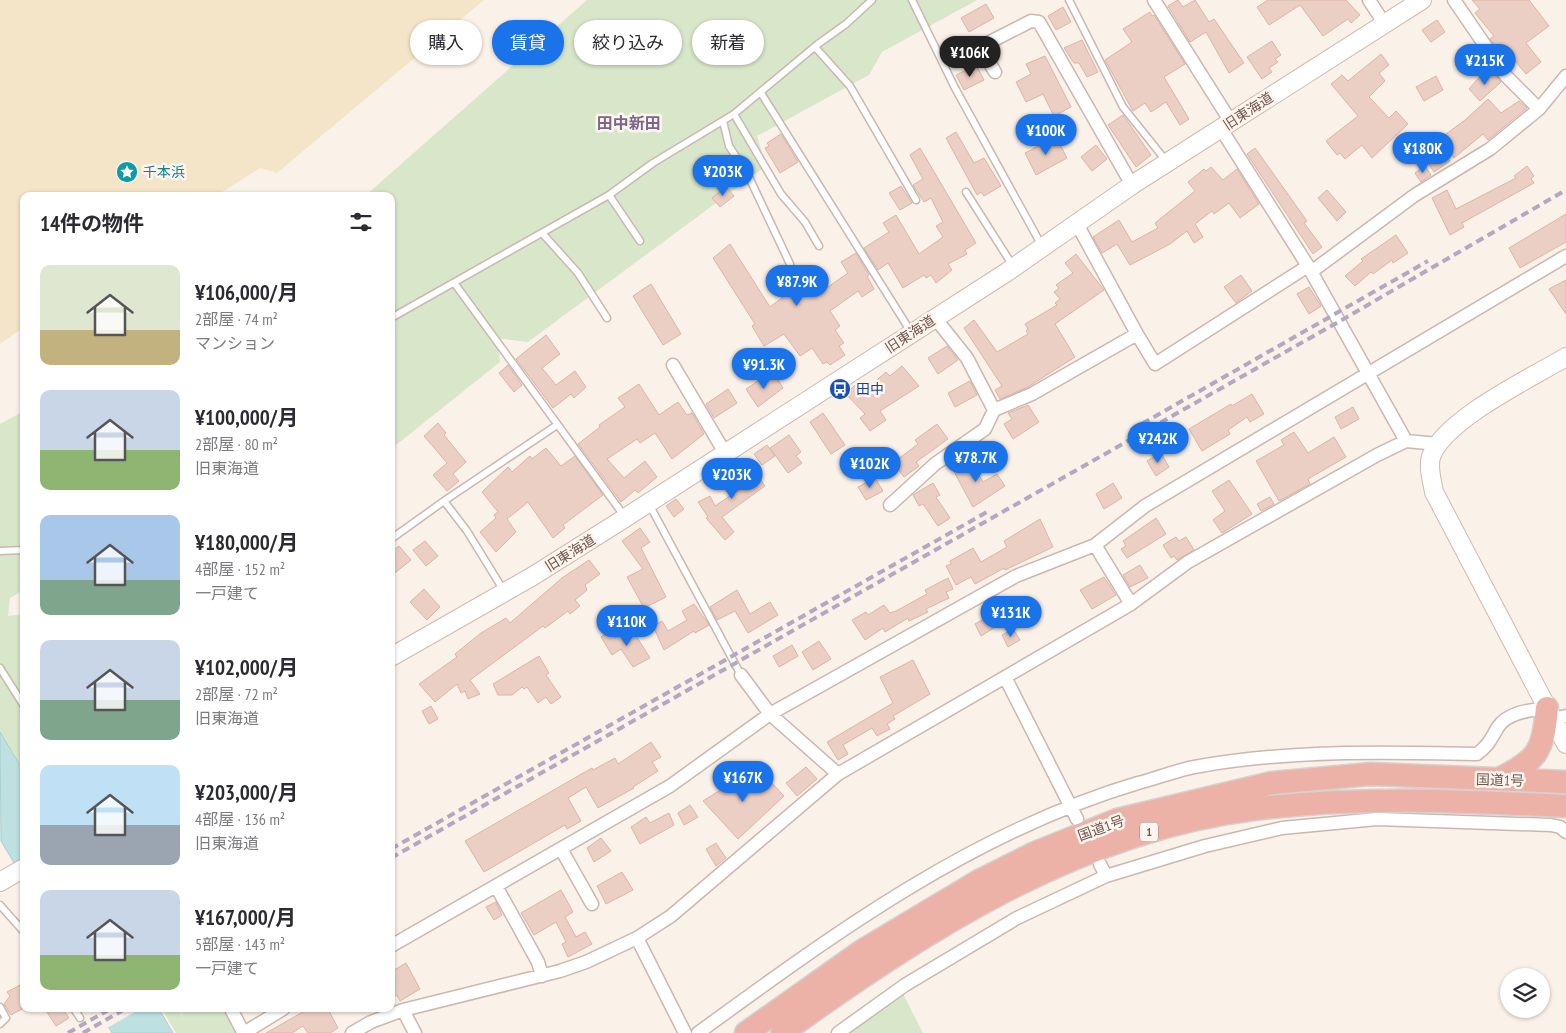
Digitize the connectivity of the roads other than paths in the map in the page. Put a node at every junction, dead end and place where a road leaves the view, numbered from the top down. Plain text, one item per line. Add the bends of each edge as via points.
1 (872, 0) edge
2 (912, 0) edge
3 (1069, 0) edge
4 (1154, 0) edge
5 (1369, 0) edge
6 (1422, 0) edge
7 (1454, 0) edge
8 (1384, 23) junction
9 (815, 47) junction
10 (995, 72) dead end
11 (1566, 76) edge
12 (761, 93) junction
13 (1539, 110) junction
14 (734, 114) junction
15 (722, 121) junction
16 (1226, 126) junction
17 (1167, 163) junction
18 (1132, 185) junction
19 (966, 192) dead end
20 (609, 195) junction
21 (916, 200) dead end
22 (1078, 224) junction
23 (542, 233) junction
24 (640, 241) dead end
25 (818, 246) dead end
26 (1043, 247) junction
27 (1566, 256) edge
28 (790, 264) dead end
29 (1014, 267) junction
30 (1309, 269) junction
31 (455, 284) junction
32 (395, 316) edge
33 (607, 318) dead end
34 (935, 318) junction
35 (912, 333) junction
36 (1138, 334) junction
37 (1566, 357) edge
38 (673, 365) dead end
39 (1369, 374) junction
40 (994, 410) junction
41 (557, 425) junction
42 (1406, 441) junction
43 (1438, 444) junction
44 (724, 453) junction
45 (444, 501) junction
46 (648, 502) junction
47 (890, 506) dead end
48 (625, 518) junction
49 (395, 536) edge
50 (1095, 545) junction
51 (20, 550) edge
52 (0, 551) edge
53 (505, 592) junction
54 (1131, 604) junction
55 (395, 655) edge
56 (0, 668) edge
57 (741, 676) joint
58 (1005, 677) junction
59 (20, 700) edge
60 (770, 714) junction
61 (1556, 714) edge
62 (1566, 744) edge
63 (838, 774) junction
64 (1495, 780) junction
65 (1566, 782) edge
66 (1071, 805) junction
67 (1566, 806) edge
68 (1077, 819) dead end
69 (1566, 832) edge
70 (561, 849) junction
71 (1100, 864) dead end
72 (20, 870) edge
73 (1106, 876) junction
74 (0, 882) edge
75 (496, 886) junction
76 (592, 904) dead end
77 (0, 905) edge
78 (20, 928) edge
79 (637, 938) junction
80 (395, 944) edge
81 (542, 976) junction
82 (0, 1007) edge
83 (403, 1010) junction
84 (76, 1012) edge
85 (232, 1012) edge
86 (278, 1012) edge
87 (80, 1018) dead end
88 (0, 1024) edge
89 (244, 1032) edge
90 (352, 1033) edge
91 (415, 1033) edge
92 (685, 1033) edge
93 (698, 1033) edge
94 (746, 1033) edge
95 (782, 1033) edge
96 (838, 1033) edge

1 - 9 lane
2 - 26 lane via 955,88
3 - 17 lane via 1123,107
4 - 16 street
5 - 8 street
6 - 8 main road, 旧東海道
7 - 13 street via 1506,76
8 - 16 main road, 旧東海道
9 - 12 lane
9 - 21 lane via 850,86
10 - 18 street via 980,47 1031,21 1039,22
11 - 13 street
12 - 14 lane
12 - 35 lane
13 - 30 street via 1490,149 1415,195
14 - 15 lane
14 - 25 lane via 781,194 805,222
15 - 20 lane via 653,163
15 - 28 lane via 729,146 748,175
16 - 17 main road, 旧東海道
16 - 30 street
17 - 18 main road, 旧東海道
18 - 22 main road, 旧東海道
19 - 29 lane
20 - 23 lane
20 - 24 lane
22 - 26 main road, 旧東海道
22 - 36 street
23 - 31 lane
23 - 33 lane via 578,274
26 - 29 main road, 旧東海道
27 - 39 street
29 - 34 main road, 旧東海道
30 - 36 street via 1155,364
30 - 39 street
31 - 32 lane
31 - 41 lane
34 - 35 main road, 旧東海道
34 - 40 street via 967,358
35 - 44 main road, 旧東海道
36 - 40 street via 1032,394
37 - 43 main road via 1469,415
38 - 44 street
39 - 42 street
39 - 50 street via 1145,506
40 - 47 street via 985,429 935,464
41 - 45 lane
41 - 48 lane
42 - 43 street
42 - 54 street via 1188,562
43 - 61 main road via 1431,455 1434,492
44 - 46 main road, 旧東海道
45 - 49 lane
45 - 53 lane
46 - 48 main road, 旧東海道
46 - 57 lane
48 - 53 main road, 旧東海道
50 - 54 street
50 - 60 street via 1016,576
51 - 52 lane
53 - 55 main road, 旧東海道
54 - 58 street
56 - 59 lane
57 - 60 street
58 - 63 street
58 - 66 street
60 - 63 street
60 - 70 street via 670,786
61 - 62 main road
61 - 64 highway via 1537,754 1521,768
61 - 66 street via 1529,710 1508,718 1499,726 1490,744 1477,754 1368,752 1275,756 1198,766
63 - 79 street via 672,916
64 - 65 highway, 国道1号 / 1
64 - 94 highway, 国道1号 / 1 via 1370,774 1272,783 1117,820 1036,853 979,881 862,951
66 - 68 street
66 - 93 street via 1038,818 880,904
67 - 95 highway, 国道1号 / 1 via 1345,800 1252,809 1122,839 989,899 885,962
69 - 73 street via 1560,826 1552,825 1377,819 1282,828 1204,846
70 - 75 street
70 - 76 street
71 - 73 street
72 - 74 main road
73 - 96 street via 1017,918 957,952
75 - 80 street
75 - 81 street via 538,962
77 - 78 lane
79 - 81 street via 586,962
79 - 92 street
81 - 83 street
82 - 88 lane via 6,1018
83 - 90 street
83 - 91 street
84 - 87 lane
85 - 89 street
86 - 89 street

